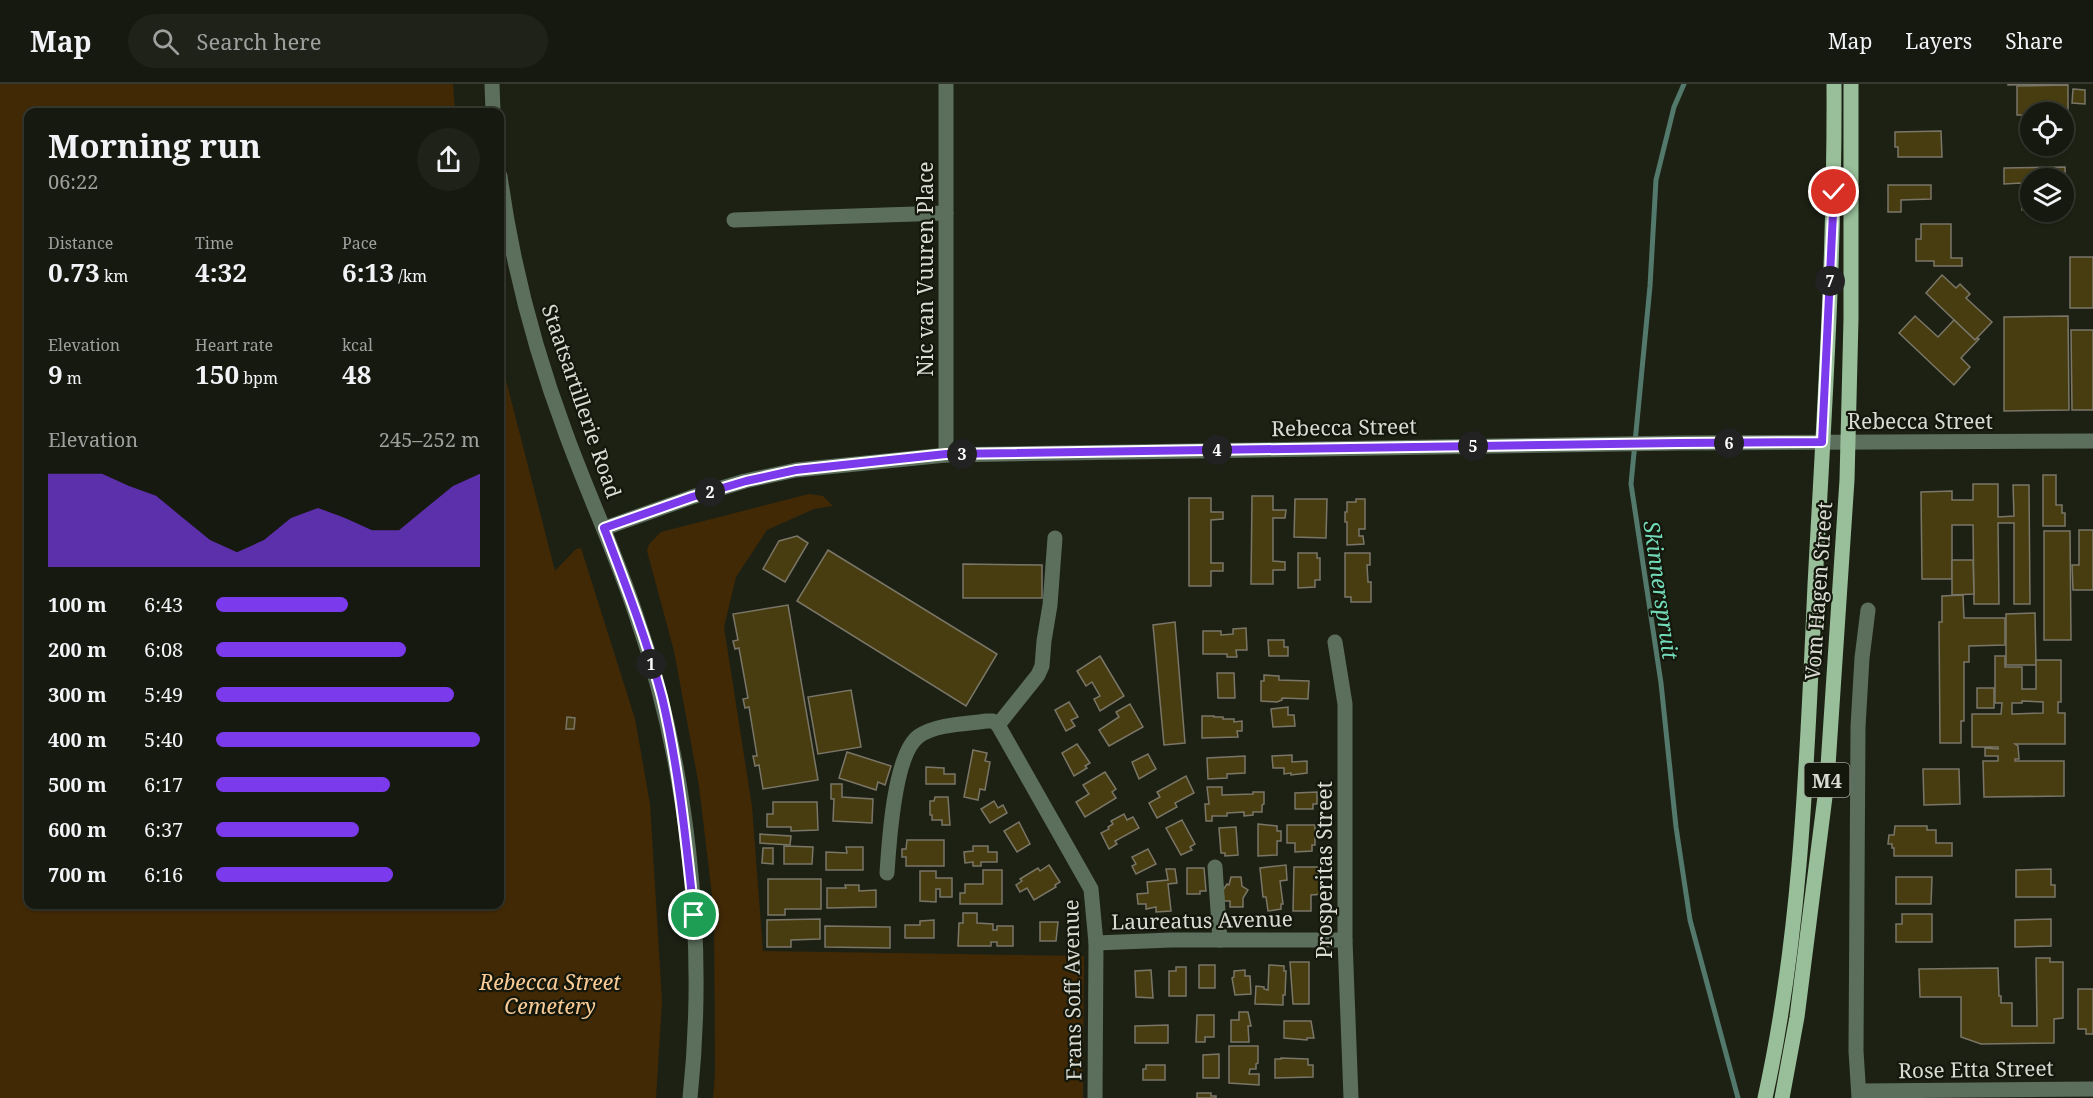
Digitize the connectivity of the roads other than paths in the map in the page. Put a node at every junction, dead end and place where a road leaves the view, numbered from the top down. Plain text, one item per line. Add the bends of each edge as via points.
1 (492, 84) edge
2 (945, 84) edge
3 (1834, 84) edge
4 (1851, 84) edge
5 (493, 108) edge
6 (504, 206) edge
7 (946, 213) junction
8 (734, 220) dead end
9 (2093, 441) edge
10 (1822, 442) junction
11 (1848, 442) junction
12 (946, 454) junction
13 (604, 528) junction
14 (1055, 538) dead end
15 (1868, 610) dead end
16 (1335, 642) dead end
17 (998, 725) junction
18 (1215, 867) dead end
19 (887, 873) dead end
20 (1220, 940) junction
21 (1345, 940) junction
22 (1096, 943) junction
23 (2093, 1089) edge
24 (1767, 1090) edge
25 (1783, 1094) edge
26 (1859, 1094) edge
27 (690, 1098) edge
28 (1095, 1098) edge
29 (1351, 1098) edge

1 - 5 street
2 - 7 street, Nic van Vuuren Place
3 - 10 main road, Vom Hagen Street / M4 via 1834,192
4 - 11 main road, Vom Hagen Street / M4
6 - 13 street, Staatsartillerie Road via 535,342 566,435
7 - 8 street
7 - 12 street, Nic van Vuuren Place
9 - 11 street, Rebecca Street
10 - 11 street, Rebecca Street
10 - 12 street, Rebecca Street
10 - 24 main road, Vom Hagen Street / M4 via 1794,923
11 - 25 main road, Vom Hagen Street / M4 via 1827,781 1805,963
12 - 13 street, Rebecca Street via 796,470 692,497
13 - 27 street, Staatsartillerie Road via 662,696 683,812 694,926 696,1016
14 - 17 street via 1050,605 1038,675
15 - 26 street via 1858,727
16 - 21 street, Prosperitas Street via 1345,704
17 - 19 street via 987,721 935,729 911,743 892,811
17 - 22 street, Frans Soff Avenue via 1091,889
18 - 20 street
20 - 21 street, Laureatus Avenue
20 - 22 street, Laureatus Avenue
21 - 29 street, Prosperitas Street
22 - 28 street, Frans Soff Avenue
23 - 26 street, Rose Etta Street

